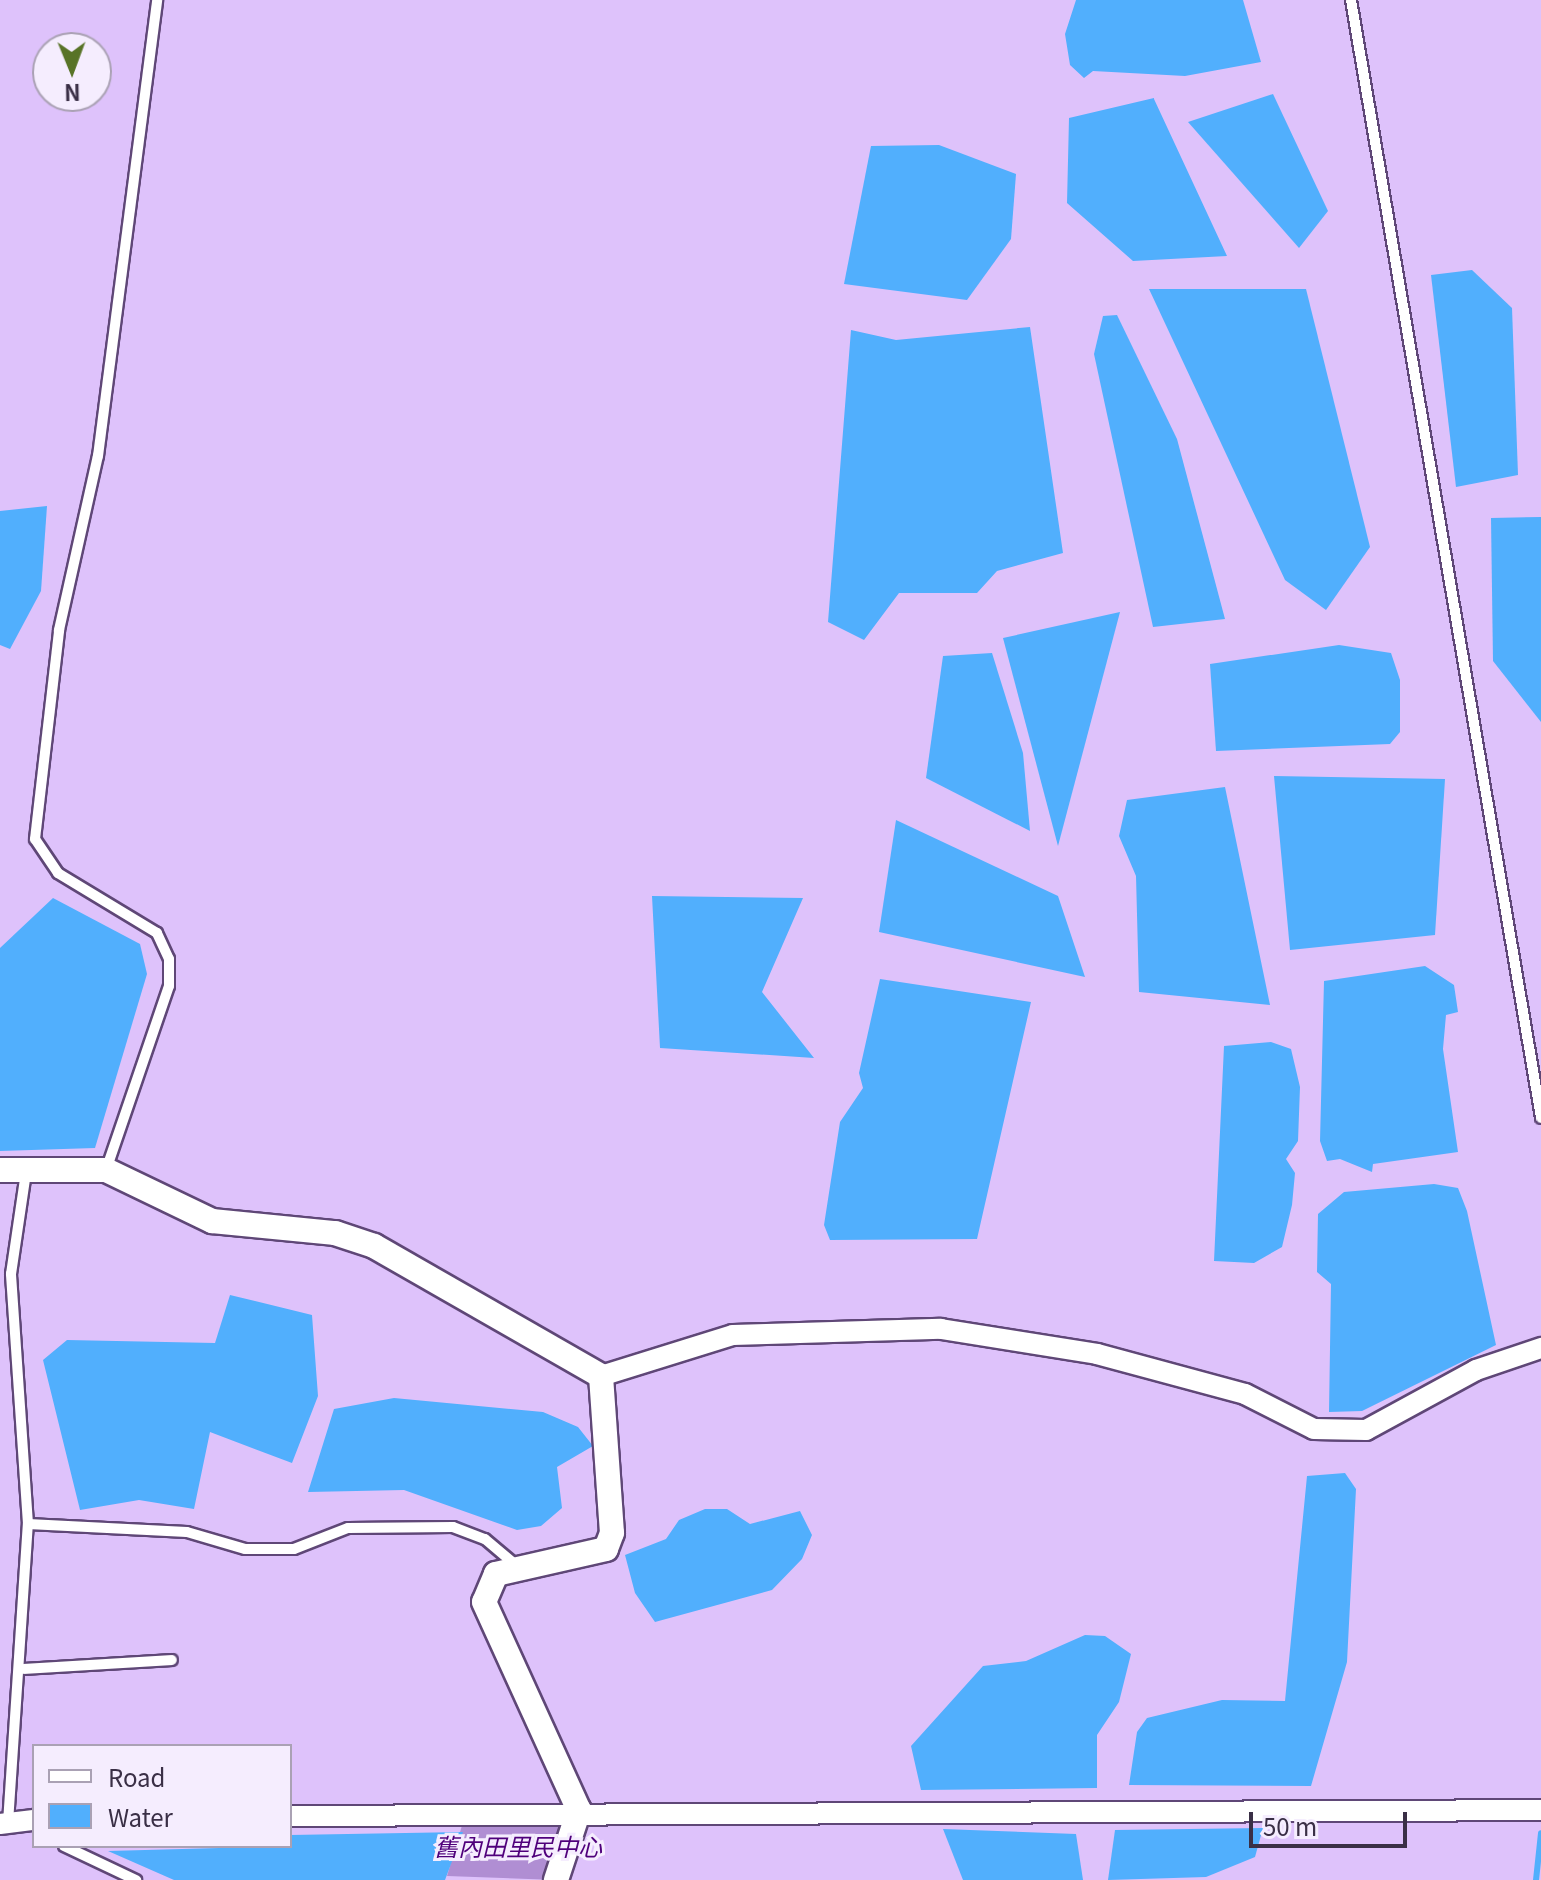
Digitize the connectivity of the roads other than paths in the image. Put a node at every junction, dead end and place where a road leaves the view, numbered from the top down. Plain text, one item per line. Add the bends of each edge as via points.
1 (157, 0) edge
2 (1351, 0) edge
3 (1541, 1118) edge
4 (0, 1170) edge
5 (106, 1170) junction
6 (26, 1172) junction
7 (1541, 1348) edge
8 (601, 1376) junction
9 (28, 1524) junction
10 (517, 1566) junction
11 (172, 1660) dead end
12 (24, 1669) junction
13 (579, 1810) junction
14 (1541, 1810) edge
15 (292, 1816) edge
16 (32, 1820) edge
17 (4, 1825) edge
18 (32, 1832) edge
19 (68, 1848) edge
20 (136, 1880) edge
21 (556, 1880) edge

1 - 5 lane via 98,456 59,630 35,839 58,873 157,933 169,959 169,986
2 - 3 lane
4 - 6 street
5 - 6 street
5 - 8 street via 212,1221 335,1233 374,1246
6 - 9 lane via 11,1274
7 - 8 street via 1476,1370 1366,1430 1314,1429 1245,1394 1097,1354 941,1329 733,1335
8 - 10 street via 612,1533 606,1549
9 - 10 lane via 187,1532 245,1549 294,1549 348,1528 453,1527 485,1539
9 - 12 lane
10 - 13 street via 496,1574 484,1602
11 - 12 lane
12 - 17 lane
13 - 14 street
13 - 15 street
13 - 21 street
16 - 17 street
17 - 18 lane
19 - 20 lane

